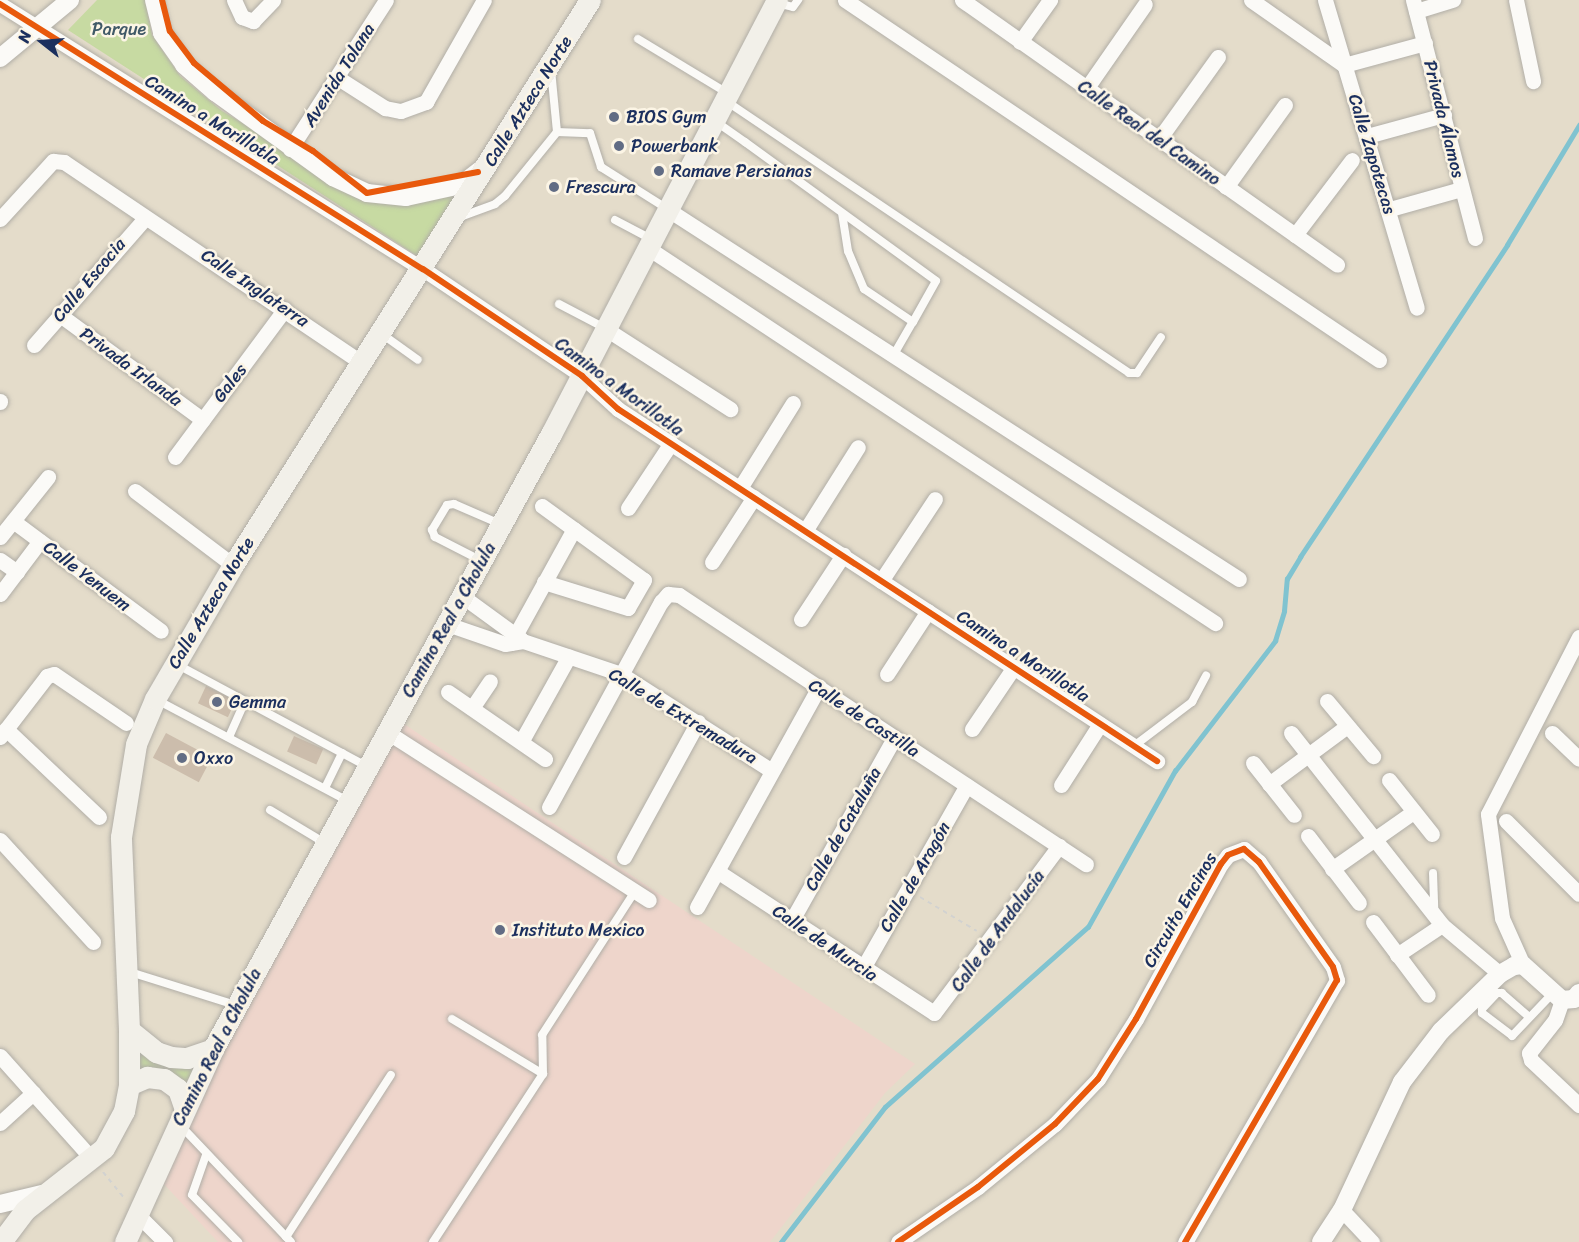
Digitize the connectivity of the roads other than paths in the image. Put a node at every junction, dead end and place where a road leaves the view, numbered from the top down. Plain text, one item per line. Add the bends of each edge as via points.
1 (70, 0) edge
2 (154, 0) edge
3 (234, 0) edge
4 (273, 0) edge
5 (386, 0) edge
6 (484, 0) edge
7 (798, 0) edge
8 (845, 0) edge
9 (962, 0) edge
10 (1050, 0) edge
11 (1251, 0) edge
12 (1454, 0) edge
13 (1516, 0) edge
14 (775, 1) edge
15 (1329, 1) edge
16 (585, 2) edge
17 (0, 4) edge
18 (1145, 4) dead end
19 (1414, 5) edge
20 (35, 27) junction
21 (638, 39) dead end
22 (1020, 42) junction
23 (1425, 43) junction
24 (1218, 57) dead end
25 (0, 58) edge
26 (551, 63) junction
27 (1344, 65) junction
28 (338, 78) junction
29 (1533, 81) dead end
30 (1086, 88) junction
31 (726, 97) junction
32 (1285, 105) dead end
33 (1444, 116) junction
34 (714, 120) junction
35 (557, 132) junction
36 (1367, 136) junction
37 (1159, 139) junction
38 (290, 149) junction
39 (494, 156) junction
40 (1352, 160) dead end
41 (1226, 187) junction
42 (1461, 189) junction
43 (667, 209) junction
44 (1390, 209) junction
45 (842, 213) junction
46 (145, 218) junction
47 (0, 219) edge
48 (453, 219) junction
49 (615, 220) dead end
50 (1295, 235) junction
51 (1475, 238) dead end
52 (650, 244) junction
53 (1337, 265) dead end
54 (423, 269) junction
55 (559, 304) dead end
56 (1417, 308) dead end
57 (285, 309) junction
58 (60, 315) junction
59 (913, 322) junction
60 (606, 329) junction
61 (381, 334) junction
62 (1161, 337) dead end
63 (34, 345) dead end
64 (893, 356) junction
65 (418, 360) dead end
66 (1379, 360) dead end
67 (363, 363) junction
68 (582, 376) junction
69 (793, 403) dead end
70 (730, 409) dead end
71 (203, 420) junction
72 (670, 443) junction
73 (858, 447) dead end
74 (175, 457) dead end
75 (48, 477) dead end
76 (740, 488) junction
77 (135, 491) dead end
78 (754, 497) junction
79 (935, 499) dead end
80 (542, 506) dead end
81 (628, 508) dead end
82 (13, 521) junction
83 (501, 525) junction
84 (574, 529) junction
85 (805, 531) junction
86 (0, 537) edge
87 (40, 541) junction
88 (843, 555) junction
89 (0, 560) edge
90 (481, 561) junction
91 (712, 562) dead end
92 (233, 565) junction
93 (17, 572) junction
94 (1239, 579) dead end
95 (881, 581) junction
96 (544, 582) junction
97 (0, 594) edge
98 (462, 596) junction
99 (928, 611) junction
100 (801, 619) dead end
101 (499, 622) junction
102 (1215, 623) dead end
103 (447, 624) junction
104 (161, 632) dead end
105 (1579, 637) edge
106 (491, 639) junction
107 (517, 639) junction
108 (569, 656) junction
109 (174, 663) junction
110 (1014, 667) junction
111 (621, 674) junction
112 (886, 674) dead end
113 (1206, 676) dead end
114 (490, 681) dead end
115 (819, 687) junction
116 (448, 692) dead end
117 (155, 699) junction
118 (244, 701) junction
119 (1327, 701) dead end
120 (472, 708) junction
121 (698, 722) junction
122 (126, 723) dead end
123 (1100, 724) junction
124 (1347, 726) junction
125 (972, 729) dead end
126 (387, 732) junction
127 (3, 733) edge
128 (1292, 733) dead end
129 (1552, 733) dead end
130 (229, 737) junction
131 (894, 738) junction
132 (521, 742) junction
133 (1134, 746) junction
134 (342, 753) junction
135 (1309, 755) junction
136 (1373, 756) dead end
137 (545, 759) dead end
138 (1579, 759) edge
139 (1157, 761) dead end
140 (1253, 764) dead end
141 (368, 767) junction
142 (772, 771) junction
143 (1389, 780) dead end
144 (1269, 784) junction
145 (1061, 785) dead end
146 (967, 786) junction
147 (325, 788) junction
148 (349, 801) junction
149 (549, 807) dead end
150 (270, 810) dead end
151 (1413, 812) junction
152 (1294, 815) dead end
153 (99, 817) dead end
154 (1506, 821) dead end
155 (1432, 834) dead end
156 (1308, 836) dead end
157 (0, 840) edge
158 (1373, 840) junction
159 (326, 843) junction
160 (1059, 846) junction
161 (624, 857) dead end
162 (1086, 864) dead end
163 (1332, 868) junction
164 (717, 871) junction
165 (1433, 873) dead end
166 (635, 891) junction
167 (1579, 894) edge
168 (649, 900) dead end
169 (1359, 903) dead end
170 (697, 907) dead end
171 (792, 920) junction
172 (1438, 920) junction
173 (1373, 922) dead end
174 (93, 942) dead end
175 (1397, 955) junction
176 (1523, 965) junction
177 (862, 968) junction
178 (125, 970) junction
179 (1500, 974) junction
180 (1579, 993) edge
181 (1428, 995) dead end
182 (1557, 997) junction
183 (237, 1005) junction
184 (934, 1013) joint
185 (1528, 1016) junction
186 (452, 1019) dead end
187 (129, 1030) junction
188 (213, 1049) junction
189 (0, 1056) edge
190 (543, 1074) junction
191 (391, 1075) dead end
192 (129, 1085) junction
193 (33, 1093) junction
194 (1579, 1105) edge
195 (181, 1114) junction
196 (0, 1123) edge
197 (206, 1155) junction
198 (92, 1159) junction
199 (42, 1194) junction
200 (0, 1204) edge
201 (1342, 1210) junction
202 (137, 1214) junction
203 (288, 1240) edge
204 (1, 1242) edge
205 (125, 1242) edge
206 (165, 1242) edge
207 (238, 1242) edge
208 (433, 1242) edge
209 (898, 1242) edge
210 (1185, 1242) edge
211 (1321, 1242) edge
212 (1372, 1242) edge

1 - 20 street
2 - 38 street via 162,33 184,65
3 - 4 street via 242,17 253,21
5 - 28 street, Avenida Tolana
6 - 28 street via 426,102 401,111 385,108
7 - 14 lane via 793,7
8 - 66 street
9 - 22 street, Calle Real del Camino
10 - 22 street
11 - 27 street
12 - 19 street
13 - 29 street
14 - 31 main road, Camino Real a Cholula
15 - 27 street, Calle Zapotecas
16 - 26 main road, Calle Azteca Norte
17 - 20 street, Camino a Morillotla
18 - 30 street
19 - 23 street, Privada Álamos
20 - 25 street
20 - 54 street, Camino a Morillotla
21 - 31 lane
22 - 30 street, Calle Real del Camino
23 - 27 street
23 - 33 street, Privada Álamos
24 - 37 street
26 - 35 lane
26 - 39 main road, Calle Azteca Norte
27 - 36 street, Calle Zapotecas
28 - 38 street, Avenida Tolana
30 - 37 street, Calle Real del Camino
31 - 34 main road, Camino Real a Cholula
31 - 62 lane via 1129,373 1137,373
32 - 41 street
33 - 36 street
33 - 42 street, Privada Álamos
34 - 43 main road, Camino Real a Cholula
34 - 45 lane
35 - 43 lane via 590,133 601,167
35 - 48 lane via 505,196 495,204
36 - 44 street, Calle Zapotecas
37 - 41 street, Calle Real del Camino
38 - 39 street via 353,187 396,197 461,185
39 - 48 main road, Calle Azteca Norte
40 - 50 street
41 - 50 street, Calle Real del Camino
42 - 44 street
42 - 51 street, Privada Álamos
43 - 52 main road, Camino Real a Cholula
43 - 64 street
44 - 56 street, Calle Zapotecas
45 - 59 lane via 848,251 864,289
45 - 59 lane via 936,281
46 - 47 street, Calle Inglaterra via 58,160
46 - 57 street, Calle Inglaterra via 159,223
46 - 58 street, Calle Escocia
48 - 54 main road, Calle Azteca Norte
49 - 52 lane
50 - 53 street, Calle Real del Camino
52 - 60 main road, Camino Real a Cholula
52 - 102 street
54 - 61 main road, Calle Azteca Norte
54 - 68 street, Camino a Morillotla
55 - 60 lane
57 - 67 street, Calle Inglaterra
57 - 71 street, Gales
58 - 63 street, Calle Escocia
58 - 71 street, Privada Irlanda
59 - 64 lane
60 - 68 main road, Camino Real a Cholula
60 - 70 street
61 - 65 lane
61 - 67 main road, Calle Azteca Norte
64 - 94 street
67 - 92 main road, Calle Azteca Norte
68 - 72 street, Camino a Morillotla via 618,409
68 - 83 main road, Camino Real a Cholula
69 - 76 street
71 - 74 street, Gales
72 - 76 street, Camino a Morillotla
72 - 81 street
73 - 85 street
75 - 82 street
76 - 78 street, Camino a Morillotla
77 - 92 street
78 - 85 street, Camino a Morillotla
78 - 91 street
79 - 95 street
80 - 84 street
82 - 86 street
82 - 87 street, Calle Yenuem
83 - 90 main road, Camino Real a Cholula
83 - 90 lane via 454,504 447,505 432,530 435,537
84 - 96 street
84 - 96 street via 640,576 644,580 642,587 628,608
85 - 88 street, Camino a Morillotla
87 - 93 street
87 - 104 street, Calle Yenuem
88 - 95 street, Camino a Morillotla
88 - 100 street
89 - 93 street
90 - 98 main road, Camino Real a Cholula
92 - 109 main road, Calle Azteca Norte
93 - 97 street
95 - 99 street, Camino a Morillotla
96 - 107 street
98 - 101 street, Calle de Extremadura
98 - 103 main road, Camino Real a Cholula
99 - 110 street, Camino a Morillotla
99 - 112 street
101 - 106 street
101 - 107 street, Calle de Extremadura
103 - 106 street, Calle de Extremadura
103 - 126 main road, Camino Real a Cholula
105 - 176 street via 1488,814 1502,918
106 - 107 street, Calle de Extremadura
107 - 108 street, Calle de Extremadura
108 - 111 street, Calle de Extremadura
108 - 132 street
109 - 117 main road, Calle Azteca Norte
109 - 118 lane
110 - 123 street, Camino a Morillotla
110 - 125 street
111 - 115 street, Calle de Castilla via 668,594 679,595
111 - 121 street, Calle de Extremadura
111 - 149 street
113 - 133 lane via 1192,702
114 - 120 street
115 - 131 street, Calle de Castilla
115 - 142 street
116 - 120 street
117 - 130 lane
117 - 178 main road, Calle Azteca Norte via 136,744 126,786 121,837
118 - 130 lane
118 - 134 lane
119 - 124 street
120 - 132 street
121 - 142 street, Calle de Extremadura
121 - 161 street
122 - 127 street via 54,674 47,676
123 - 133 street, Camino a Morillotla
123 - 145 street
124 - 135 street
124 - 136 street
126 - 141 main road, Camino Real a Cholula
126 - 166 street
127 - 153 street
128 - 135 street
129 - 138 street
130 - 147 lane
131 - 146 street, Calle de Castilla
131 - 171 street, Calle de Cataluña
132 - 137 street
133 - 139 street, Camino a Morillotla
134 - 141 lane
134 - 147 lane
135 - 144 street
135 - 158 street
140 - 144 street
141 - 148 main road, Camino Real a Cholula
142 - 164 street
143 - 151 street
144 - 152 street
146 - 160 street, Calle de Castilla
146 - 177 street, Calle de Aragón
147 - 148 lane
148 - 159 main road, Camino Real a Cholula
150 - 159 lane
151 - 155 street
151 - 158 street
154 - 167 street
156 - 163 street
157 - 174 street
158 - 163 street
158 - 172 street
159 - 183 main road, Camino Real a Cholula
160 - 162 street, Calle de Castilla
160 - 184 street, Calle de Andalucía
163 - 169 street
164 - 170 street
164 - 171 street, Calle de Murcia
165 - 172 lane
166 - 168 street
166 - 190 lane via 542,1035
171 - 177 street, Calle de Murcia
172 - 175 street
172 - 179 street
173 - 175 street
175 - 181 street
176 - 179 street
176 - 182 street
177 - 184 street, Calle de Murcia
178 - 183 lane
178 - 187 main road, Calle Azteca Norte
179 - 201 street via 1415,1060
180 - 182 street via 1574,999
182 - 185 lane
182 - 194 street via 1555,1020 1529,1053 1531,1060
183 - 188 main road, Camino Real a Cholula
185 - 185 lane via 1512,1036 1482,1009 1497,993 1503,993
186 - 190 lane
187 - 188 main road via 156,1052 171,1057 187,1058
187 - 192 main road, Calle Azteca Norte
188 - 195 main road, Camino Real a Cholula
189 - 193 street
190 - 208 lane
191 - 203 lane
192 - 195 main road via 147,1077 164,1079 178,1089
192 - 198 main road, Calle Azteca Norte via 117,1128
193 - 196 street
193 - 198 street
195 - 197 lane
195 - 202 main road, Camino Real a Cholula
197 - 203 lane
197 - 207 lane via 192,1195
198 - 199 main road, Calle Azteca Norte
199 - 200 street
199 - 204 main road, Calle Azteca Norte via 17,1218
201 - 211 street
201 - 212 street
202 - 205 main road, Camino Real a Cholula
202 - 206 street
209 - 210 street, Circuito Encinos via 1020,1152 1098,1079 1136,1019 1221,864 1228,855 1244,849 1265,871 1334,967 1337,980

